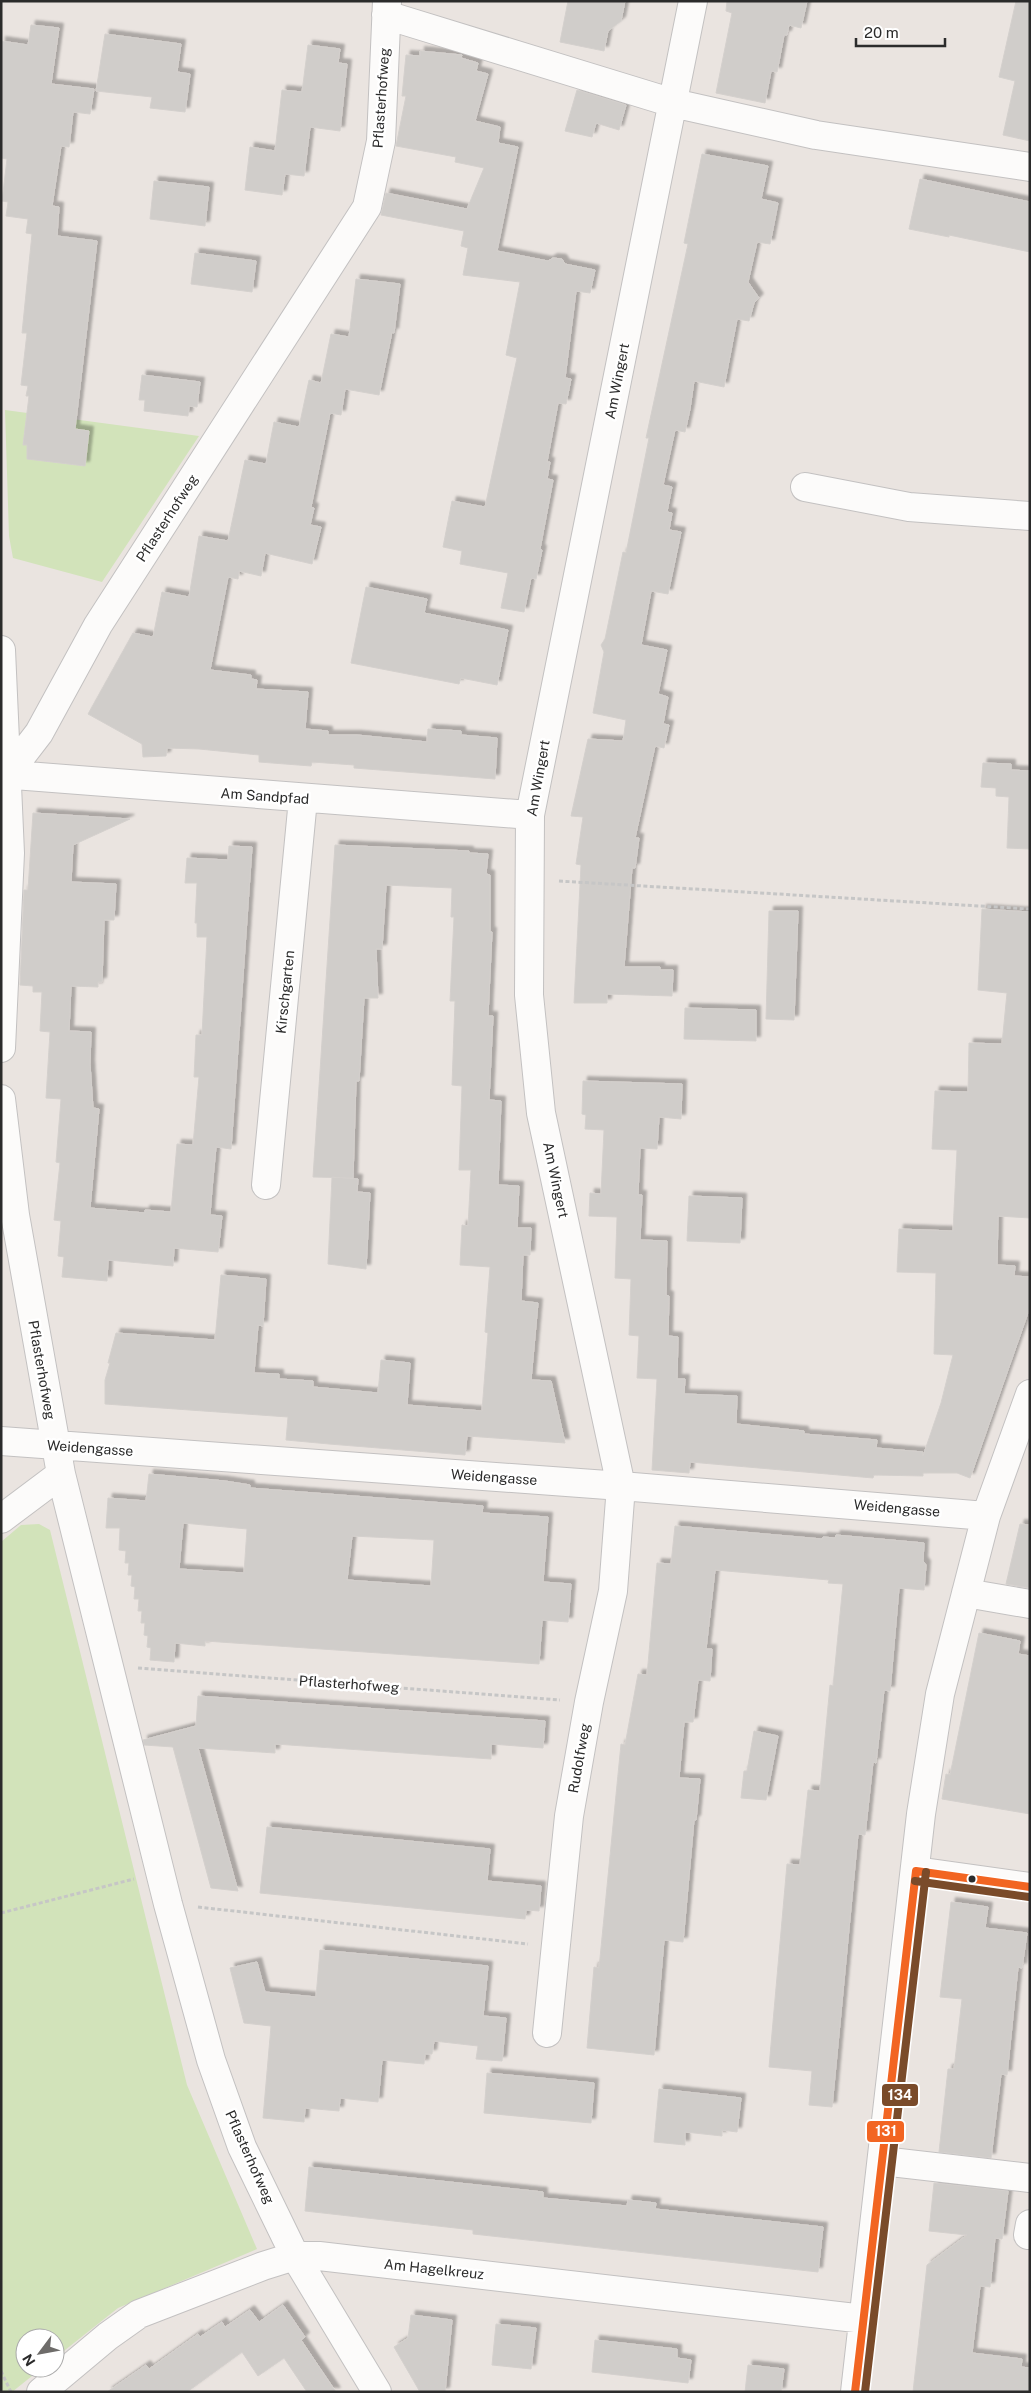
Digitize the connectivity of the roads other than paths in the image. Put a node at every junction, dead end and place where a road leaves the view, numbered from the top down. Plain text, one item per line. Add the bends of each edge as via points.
1 (693, 1) edge
2 (387, 8) edge
3 (673, 104) junction
4 (1030, 167) edge
5 (805, 487) dead end
6 (1030, 516) edge
7 (1, 650) edge
8 (4, 775) edge
9 (304, 799) junction
10 (530, 815) junction
11 (1, 1048) edge
12 (1, 1099) edge
13 (266, 1184) dead end
14 (1030, 1394) edge
15 (1, 1441) edge
16 (56, 1445) junction
17 (61, 1474) junction
18 (621, 1486) junction
19 (986, 1516) junction
20 (1, 1519) edge
21 (966, 1593) junction
22 (1030, 1604) edge
23 (916, 1871) junction
24 (1030, 1887) edge
25 (548, 2033) dead end
26 (882, 2161) junction
27 (1030, 2178) edge
28 (295, 2256) junction
29 (864, 2319) junction
30 (41, 2392) edge
31 (377, 2392) edge
32 (855, 2392) edge

1 - 3 street, Am Wingert
2 - 3 street
2 - 8 street, Pflasterhofweg via 381,141 367,207 98,625 39,733
3 - 4 street via 816,135
3 - 10 street, Am Wingert
5 - 6 street via 909,507
7 - 8 street
8 - 9 street, Am Sandpfad
8 - 11 street via 10,853
9 - 10 street, Am Sandpfad
9 - 13 street, Kirschgarten
10 - 18 street, Am Wingert via 529,995 541,1113
12 - 16 street, Pflasterhofweg via 15,1215
14 - 19 street
15 - 16 street, Weidengasse
16 - 17 street, Pflasterhofweg
16 - 18 street, Weidengasse
17 - 20 street
17 - 28 street, Pflasterhofweg via 210,2060 242,2147
18 - 19 street, Weidengasse
18 - 25 street, Rudolfweg via 613,1591 569,1816
19 - 21 street
21 - 22 street
21 - 23 street via 940,1694 921,1814
23 - 24 street
23 - 26 street
26 - 27 street
26 - 29 street
28 - 29 street, Am Hagelkreuz via 319,2256
28 - 30 street, Am Hagelkreuz via 139,2314
28 - 31 street, Pflasterhofweg
29 - 32 street

